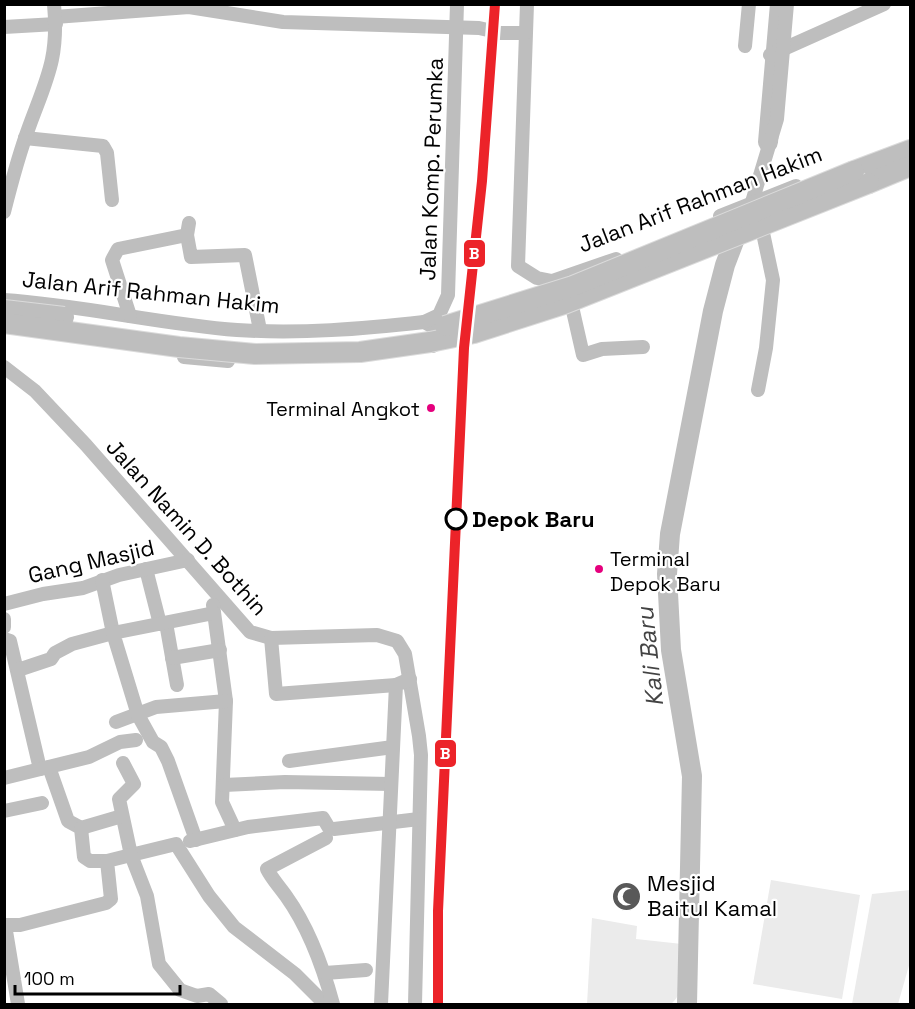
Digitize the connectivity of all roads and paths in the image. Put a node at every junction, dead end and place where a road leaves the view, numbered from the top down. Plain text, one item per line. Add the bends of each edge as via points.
1 (457, 4) edge
2 (527, 4) edge
3 (749, 4) edge
4 (787, 4) edge
5 (884, 4) edge
6 (188, 6) edge
7 (55, 15) edge
8 (4, 27) edge
9 (455, 28) junction
10 (525, 33) junction
11 (745, 46) dead end
12 (775, 53) junction
13 (25, 138) junction
14 (910, 150) edge
15 (910, 166) edge
16 (885, 168) junction
17 (861, 177) junction
18 (112, 200) dead end
19 (752, 202) junction
20 (4, 212) edge
21 (763, 233) junction
22 (552, 280) junction
23 (4, 300) edge
24 (4, 310) edge
25 (573, 311) junction
26 (130, 316) junction
27 (424, 322) junction
28 (4, 323) edge
29 (267, 330) junction
30 (4, 332) edge
31 (643, 347) dead end
32 (279, 362) junction
33 (4, 367) edge
34 (759, 390) dead end
35 (188, 560) junction
36 (146, 569) junction
37 (102, 580) junction
38 (210, 588) junction
39 (4, 604) edge
40 (214, 613) junction
41 (4, 619) edge
42 (163, 624) junction
43 (4, 627) edge
44 (113, 633) junction
45 (4, 639) edge
46 (271, 639) junction
47 (220, 650) junction
48 (172, 658) junction
49 (19, 676) junction
50 (410, 679) junction
51 (4, 685) edge
52 (177, 685) dead end
53 (396, 685) junction
54 (226, 701) junction
55 (138, 713) junction
56 (116, 722) dead end
57 (136, 740) dead end
58 (393, 747) junction
59 (289, 761) dead end
60 (123, 763) dead end
61 (45, 768) junction
62 (4, 778) edge
63 (391, 784) junction
64 (224, 785) junction
65 (42, 802) dead end
66 (4, 811) edge
67 (122, 816) junction
68 (419, 819) junction
69 (390, 822) junction
70 (81, 828) junction
71 (235, 831) junction
72 (326, 838) dead end
73 (196, 840) junction
74 (176, 844) junction
75 (131, 855) junction
76 (107, 861) junction
77 (5, 925) edge
78 (366, 970) dead end
79 (325, 973) junction
80 (18, 1005) edge
81 (221, 1005) edge
82 (325, 1005) edge
83 (333, 1005) edge
84 (381, 1005) edge
85 (415, 1005) edge

1 - 9 street, Jalan Komp. Perumka
2 - 10 street
3 - 11 street
4 - 12 street
5 - 12 street
6 - 7 street
6 - 9 street via 283,22
7 - 8 street
7 - 13 street via 55,46 48,81
9 - 10 street
9 - 27 street, Jalan Komp. Perumka via 448,295 440,315
10 - 22 street via 518,266 537,278
12 - 19 street via 777,119
13 - 18 street via 103,147
13 - 20 street
14 - 16 highway, Jalan Arif Rahman Hakim
15 - 16 highway, Jalan Arif Rahman Hakim
16 - 17 highway, Jalan Arif Rahman Hakim
16 - 19 street, Jalan Arif Rahman Hakim via 830,173
16 - 21 street, Jalan Arif Rahman Hakim via 841,200
17 - 24 highway, Jalan Arif Rahman Hakim, bridge via 573,286 461,323 419,331 308,342 240,340
17 - 28 highway, Jalan Arif Rahman Hakim, bridge via 564,304 474,333 430,342 360,351 255,354
19 - 22 street, Jalan Arif Rahman Hakim via 623,257
21 - 25 street, Jalan Arif Rahman Hakim
21 - 34 street via 773,280
22 - 25 street via 547,288 552,306 561,313
23 - 26 street, Jalan Arif Rahman Hakim
25 - 31 street via 583,354
26 - 29 street, Jalan Arif Rahman Hakim
26 - 29 street via 113,254 118,249 188,229 191,257 245,255
27 - 29 street, Jalan Arif Rahman Hakim via 357,330
27 - 32 street via 433,325 437,339 427,352 324,362
29 - 32 street via 283,339 283,358
30 - 32 street via 207,360
33 - 35 street, Jalan Namin D. Bothin via 66,423
35 - 36 street, Gang Masjid
35 - 38 street, Jalan Namin D. Bothin
36 - 37 street, Gang Masjid
36 - 42 street
37 - 39 street, Gang Masjid via 83,588
37 - 44 street
38 - 40 street
38 - 46 street, Jalan Namin D. Bothin via 250,632
40 - 42 street
40 - 47 street
41 - 43 street
42 - 44 street
42 - 48 street
44 - 49 street via 72,644
44 - 55 street
45 - 49 street via 10,641
46 - 50 street, Jalan Namin D. Bothin via 387,636 400,645
46 - 53 street via 276,694
47 - 48 street
47 - 54 street
48 - 52 street
49 - 51 street
49 - 61 street
50 - 53 street
50 - 68 street, Jalan Namin D. Bothin via 421,755
53 - 58 street
54 - 55 street via 156,707
54 - 64 street
55 - 56 street
55 - 73 street via 168,761
57 - 61 street
58 - 59 street
58 - 63 street
60 - 67 street via 134,784 118,798
61 - 62 street
61 - 70 street via 68,821
63 - 64 street
63 - 69 street
64 - 71 street via 223,808
65 - 66 street
67 - 70 street
67 - 75 street
68 - 69 street
68 - 85 street, Jalan Namin D. Bothin
69 - 71 street via 334,829 323,818
69 - 84 street
70 - 76 street via 84,857
71 - 73 street
72 - 79 street via 267,869 285,895
73 - 74 street
74 - 75 street
74 - 82 street via 234,927 295,974
75 - 76 street
75 - 81 street via 147,896 159,964 180,990 197,996 209,994
76 - 77 street via 112,894 105,903 20,925
77 - 80 street
78 - 79 street
79 - 83 street

